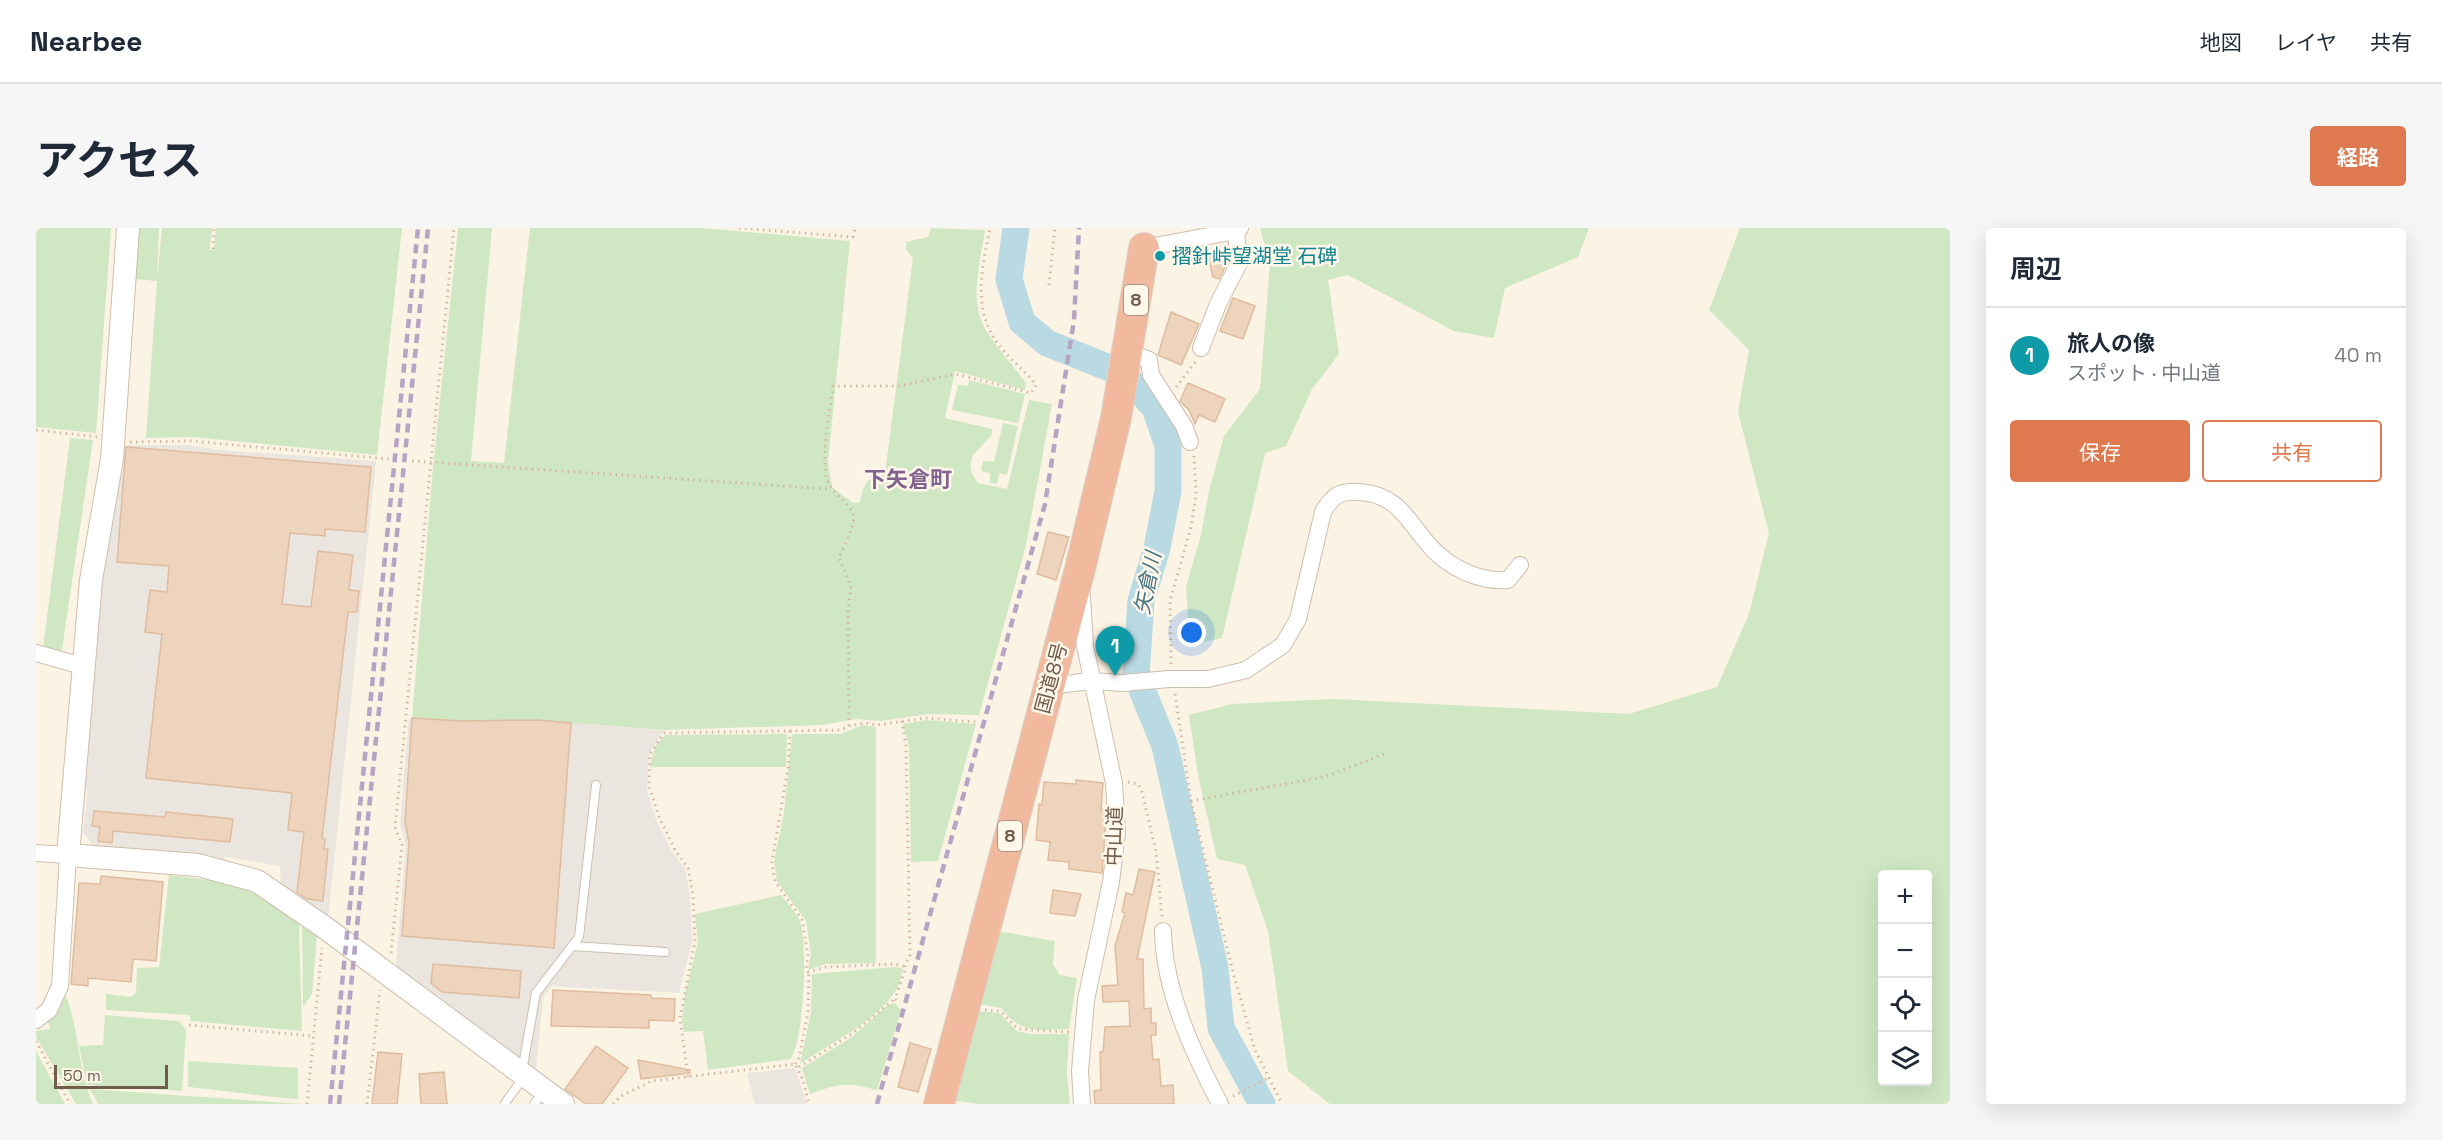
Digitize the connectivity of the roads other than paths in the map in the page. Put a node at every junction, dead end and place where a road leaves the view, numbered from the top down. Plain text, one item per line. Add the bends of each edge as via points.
1 (128, 228) edge
2 (1238, 230) edge
3 (1145, 238) edge
4 (1201, 348) road end
5 (1128, 354) junction
6 (1190, 442) road end
7 (1520, 565) dead end
8 (1074, 639) junction
9 (36, 653) edge
10 (82, 666) junction
11 (1090, 681) junction
12 (1049, 686) junction
13 (596, 785) dead end
14 (36, 853) edge
15 (68, 855) junction
16 (1163, 931) road end
17 (572, 946) junction
18 (665, 952) dead end
19 (36, 1020) edge
20 (523, 1076) junction
21 (539, 1097) edge
22 (506, 1103) edge
23 (1221, 1103) edge
24 (563, 1104) edge
25 (939, 1104) edge
26 (1082, 1104) edge

1 - 10 street via 113,439
2 - 3 street
2 - 4 street via 1239,263
3 - 5 highway, 国道8号 / 8
5 - 6 street via 1149,360 1150,375 1168,398
5 - 8 highway, 国道8号 / 8 via 1080,569
7 - 11 street via 1508,580 1491,582 1464,572 1440,556 1390,499 1370,493 1342,493 1332,497 1323,512 1298,619 1283,645 1246,670 1208,679
8 - 11 street, 中山道
8 - 12 highway, 国道8号 / 8
9 - 10 street
10 - 15 street
11 - 12 street
11 - 26 street, 中山道 via 1114,783 1117,832 1116,857 1083,1033
12 - 25 highway, 国道8号 / 8
13 - 17 lane via 579,937
14 - 15 street
15 - 19 street via 60,986 49,1010
15 - 20 street via 198,866 238,874 274,891
16 - 23 street via 1163,951 1181,1016 1196,1057
17 - 18 lane
17 - 20 lane via 536,993
20 - 21 street
20 - 22 lane
21 - 24 street

